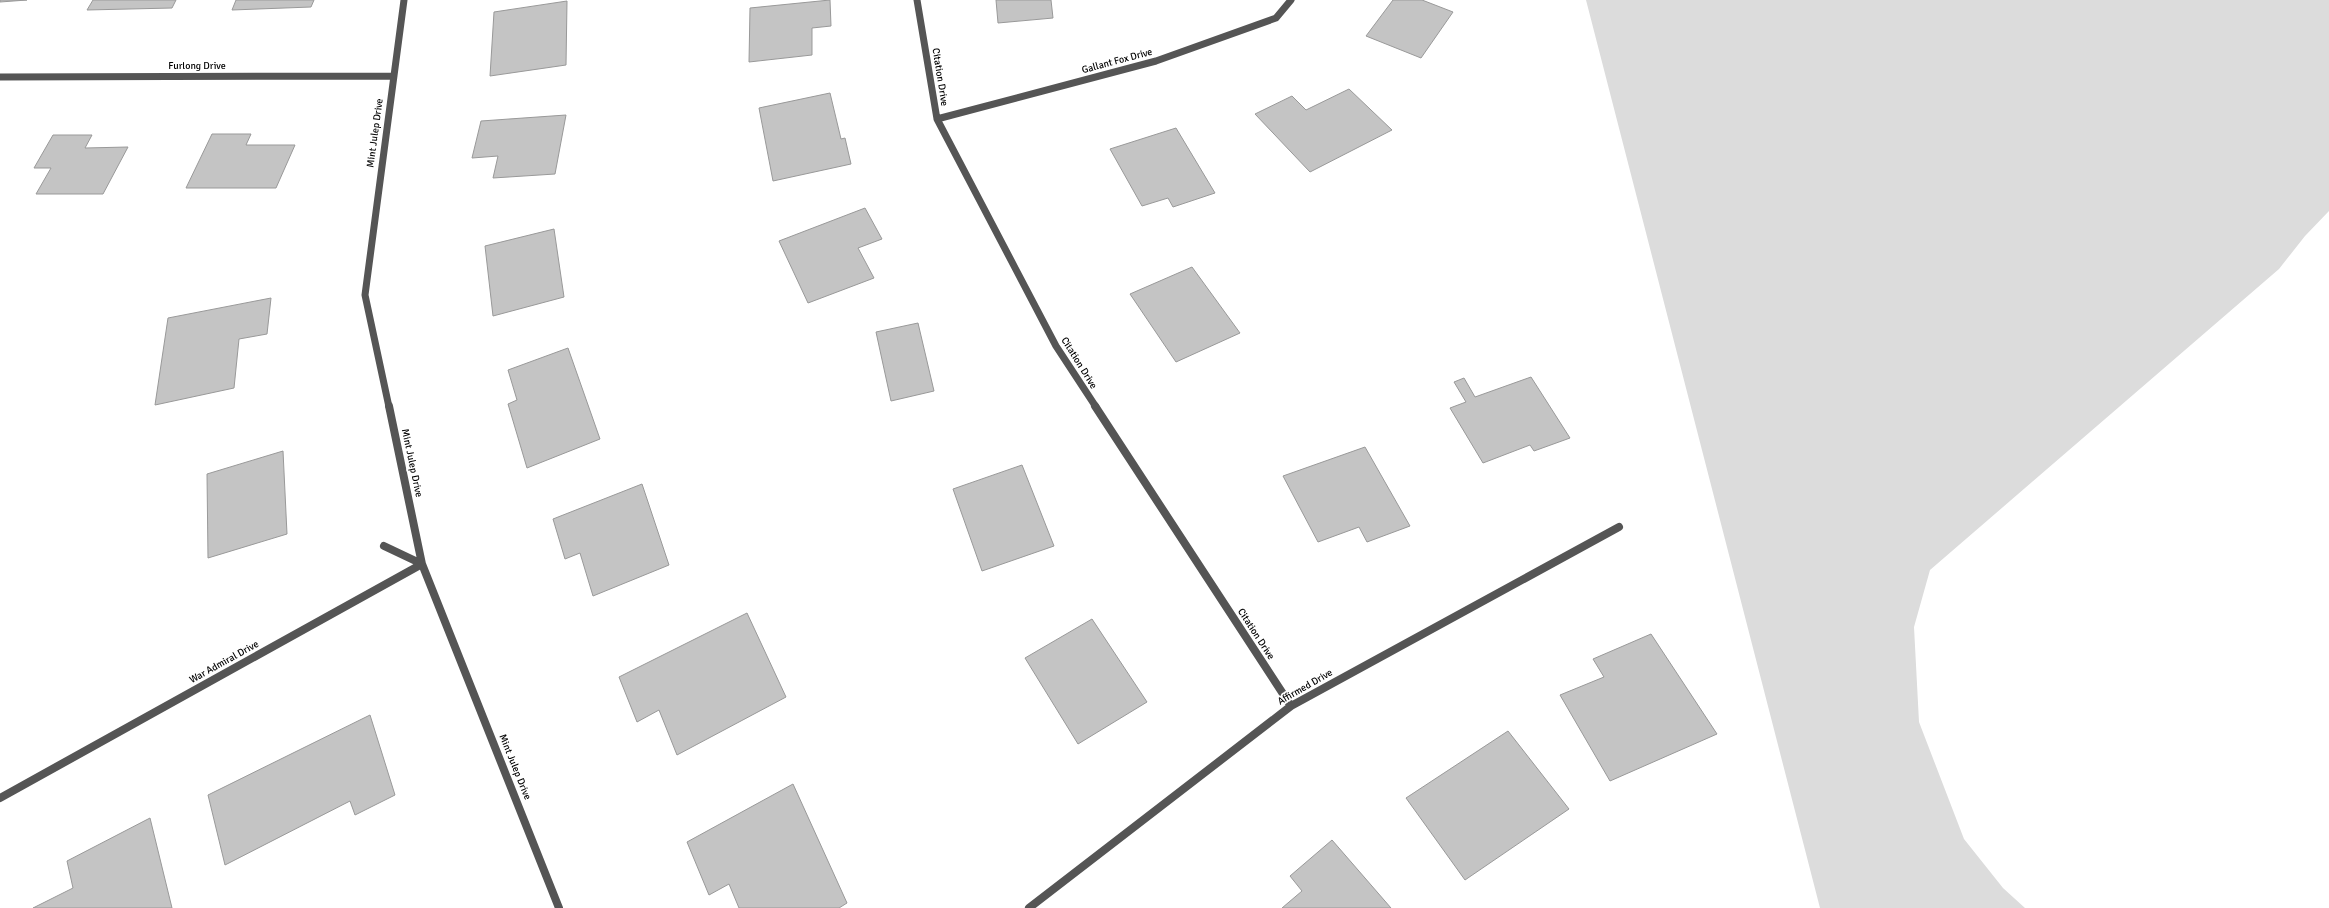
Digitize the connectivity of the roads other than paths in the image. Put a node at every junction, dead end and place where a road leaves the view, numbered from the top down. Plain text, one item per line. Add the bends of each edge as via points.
1 (404, 0) edge
2 (918, 0) edge
3 (1291, 0) edge
4 (394, 76) junction
5 (0, 77) edge
6 (936, 119) junction
7 (1619, 527) dead end
8 (384, 546) dead end
9 (422, 564) junction
10 (1291, 706) junction
11 (0, 798) edge
12 (559, 908) edge
13 (1029, 908) edge

1 - 4 street, Mint Julep Drive
2 - 6 street, Citation Drive
3 - 6 street, Gallant Fox Drive via 1276,18 1156,61
4 - 5 street, Furlong Drive
4 - 9 street, Mint Julep Drive via 365,295
6 - 10 street, Citation Drive via 1056,346
7 - 10 street, Affirmed Drive
8 - 9 street
9 - 11 street, War Admiral Drive
9 - 12 street, Mint Julep Drive
10 - 13 street, Affirmed Drive

